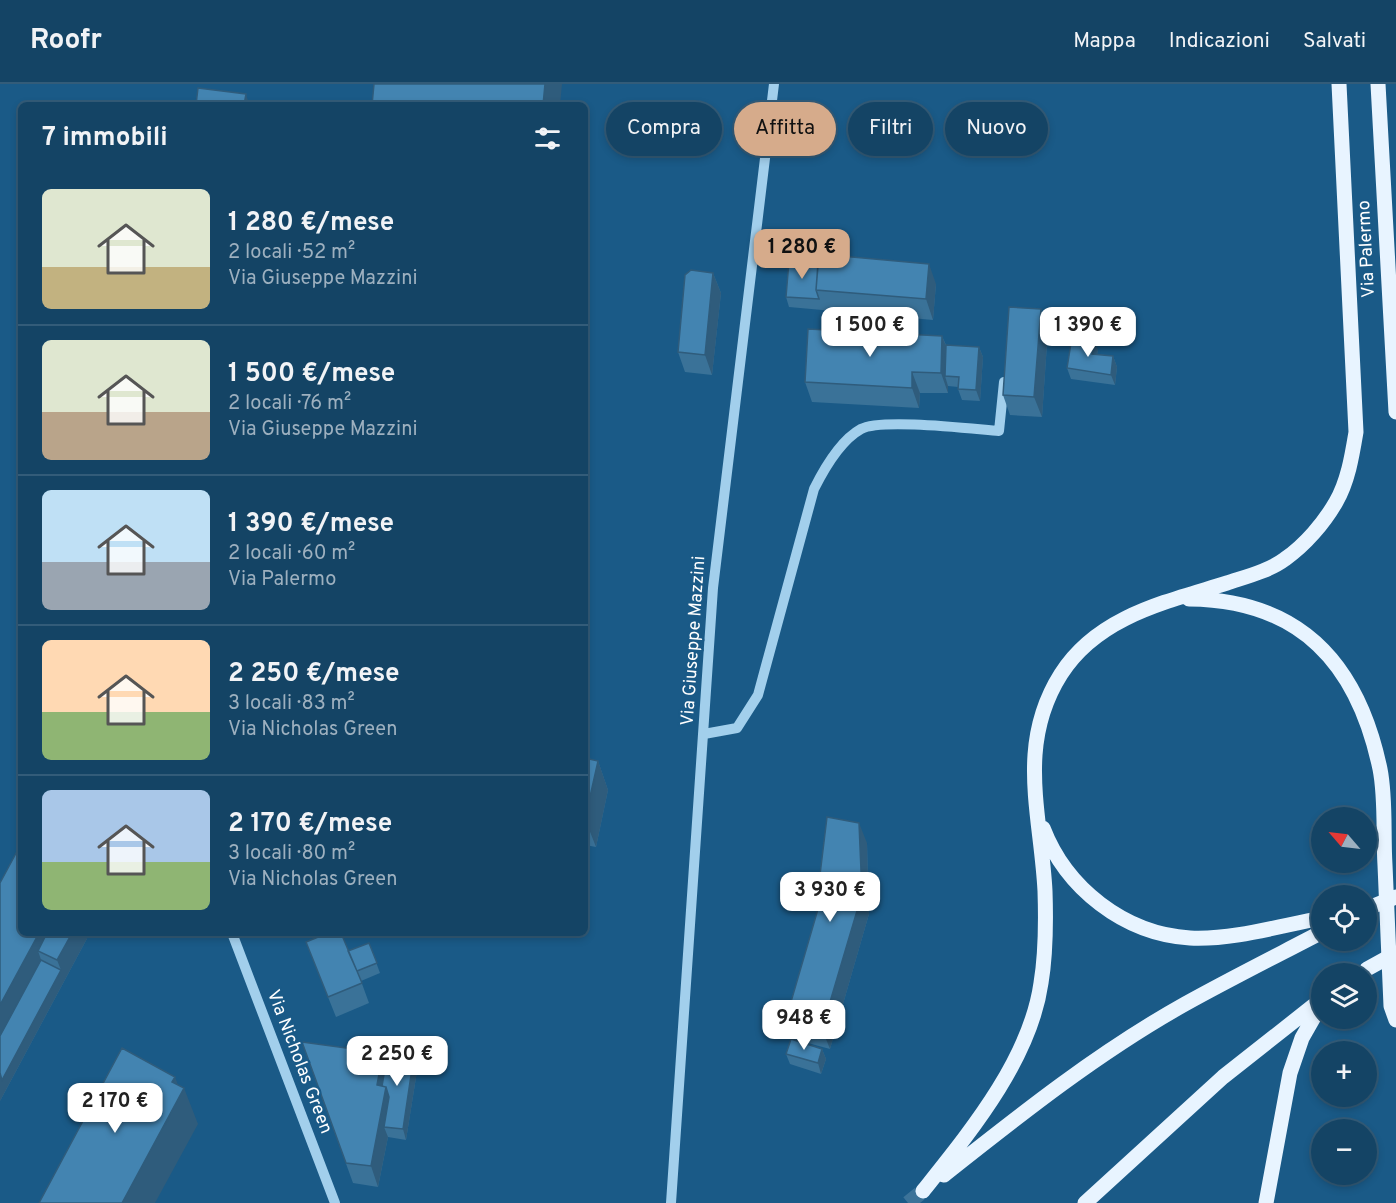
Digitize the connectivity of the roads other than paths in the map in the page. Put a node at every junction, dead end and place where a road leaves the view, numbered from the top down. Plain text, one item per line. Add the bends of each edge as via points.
1 (774, 84) edge
2 (1340, 84) edge
3 (1378, 84) edge
4 (1005, 372) edge
5 (1396, 412) edge
6 (1157, 605) junction
7 (704, 734) junction
8 (1035, 801) junction
9 (1396, 897) edge
10 (1377, 905) edge
11 (1311, 920) edge
12 (232, 936) edge
13 (1311, 938) edge
14 (1396, 953) edge
15 (1377, 963) edge
16 (1311, 1009) edge
17 (1396, 1020) edge
18 (1311, 1021) edge
19 (334, 1203) edge
20 (671, 1203) edge
21 (1085, 1203) edge
22 (1266, 1203) edge

1 - 7 street, Via Giuseppe Mazzini via 713,588
2 - 6 main road via 1356,432 1349,469 1337,501 1319,526 1284,560
3 - 5 main road, Via Palermo
4 - 7 street via 999,431 907,424 862,428 830,460 814,489 758,695 737,728
6 - 8 main road via 1096,636 1062,673 1041,717 1035,742
6 - 17 main road via 1189,599 1221,600 1268,612 1316,644 1351,687 1381,771 1391,1005
7 - 20 street, Via Giuseppe Mazzini
8 - 11 main road via 1048,839 1069,874 1105,908 1145,928 1189,938 1213,937
8 - 13 main road via 1045,890 1041,984 1027,1031 1004,1079 972,1130 923,1191 1090,1064 1184,1005
9 - 10 main road, bridge
12 - 19 street, Via Nicholas Green
14 - 15 main road, bridge
16 - 21 main road via 1223,1077
18 - 22 main road via 1290,1073

